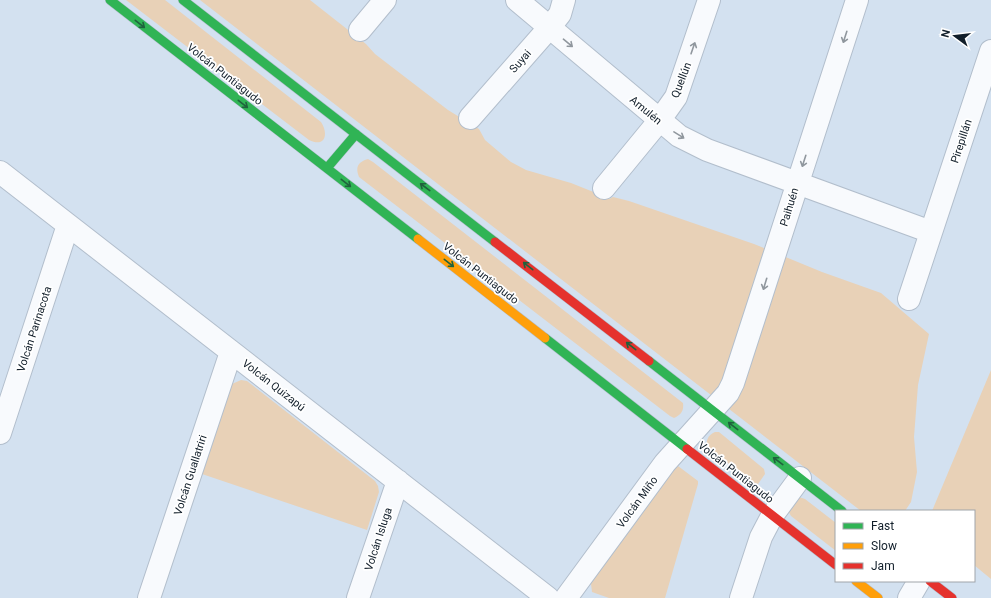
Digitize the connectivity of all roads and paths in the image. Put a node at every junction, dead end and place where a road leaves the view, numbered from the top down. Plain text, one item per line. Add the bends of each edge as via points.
1 (110, 0) edge
2 (183, 0) edge
3 (385, 0) edge
4 (517, 0) edge
5 (564, 0) edge
6 (709, 0) edge
7 (857, 0) edge
8 (549, 28) junction
9 (360, 30) dead end
10 (991, 51) edge
11 (470, 118) dead end
12 (659, 121) junction
13 (356, 134) junction
14 (326, 168) junction
15 (0, 172) edge
16 (797, 182) junction
17 (604, 188) dead end
18 (68, 225) junction
19 (931, 232) junction
20 (909, 299) dead end
21 (231, 352) junction
22 (712, 409) junction
23 (0, 433) edge
24 (681, 444) junction
25 (800, 478) junction
26 (398, 481) junction
27 (841, 510) edge
28 (772, 516) junction
29 (835, 564) edge
30 (857, 582) edge
31 (918, 582) edge
32 (931, 582) edge
33 (149, 598) edge
34 (358, 598) edge
35 (548, 598) edge
36 (566, 598) edge
37 (741, 598) edge
38 (878, 598) edge
39 (909, 598) edge
40 (952, 598) edge

1 -> 14 main road, Volcán Puntiagudo
2 - 13 main road
3 - 9 street
4 - 8 street, Amulén
5 - 8 street, Suyai via 560,14
12 -> 6 street, Quellún via 676,97
7 -> 16 street, Paihuén
8 - 11 street, Suyai
8 -> 12 street, Amulén
10 - 19 street, Pirepillán
12 -> 16 street, Amulén via 678,136 707,150
12 - 17 street, Quellún
13 - 14 main road
22 -> 13 main road
14 -> 24 main road, Volcán Puntiagudo
15 - 18 street, Volcán Quizapú
16 - 19 street
16 -> 22 street, Paihuén via 733,384
18 - 21 street, Volcán Quizapú
18 - 23 street, Volcán Parinacota
19 - 20 street, Pirepillán
21 - 26 street, Volcán Quizapú
21 - 33 street, Volcán Guallatriri
22 - 24 street, Volcán Miño
25 -> 22 main road
24 - 28 main road, Volcán Puntiagudo
24 - 36 street, Volcán Miño
25 - 27 main road
25 - 28 street
26 - 34 street, Volcán Isluga
26 - 35 street, Volcán Quizapú
28 - 29 main road, Volcán Puntiagudo
28 - 37 street via 761,537
30 - 38 main road
31 - 39 street
32 - 40 main road

